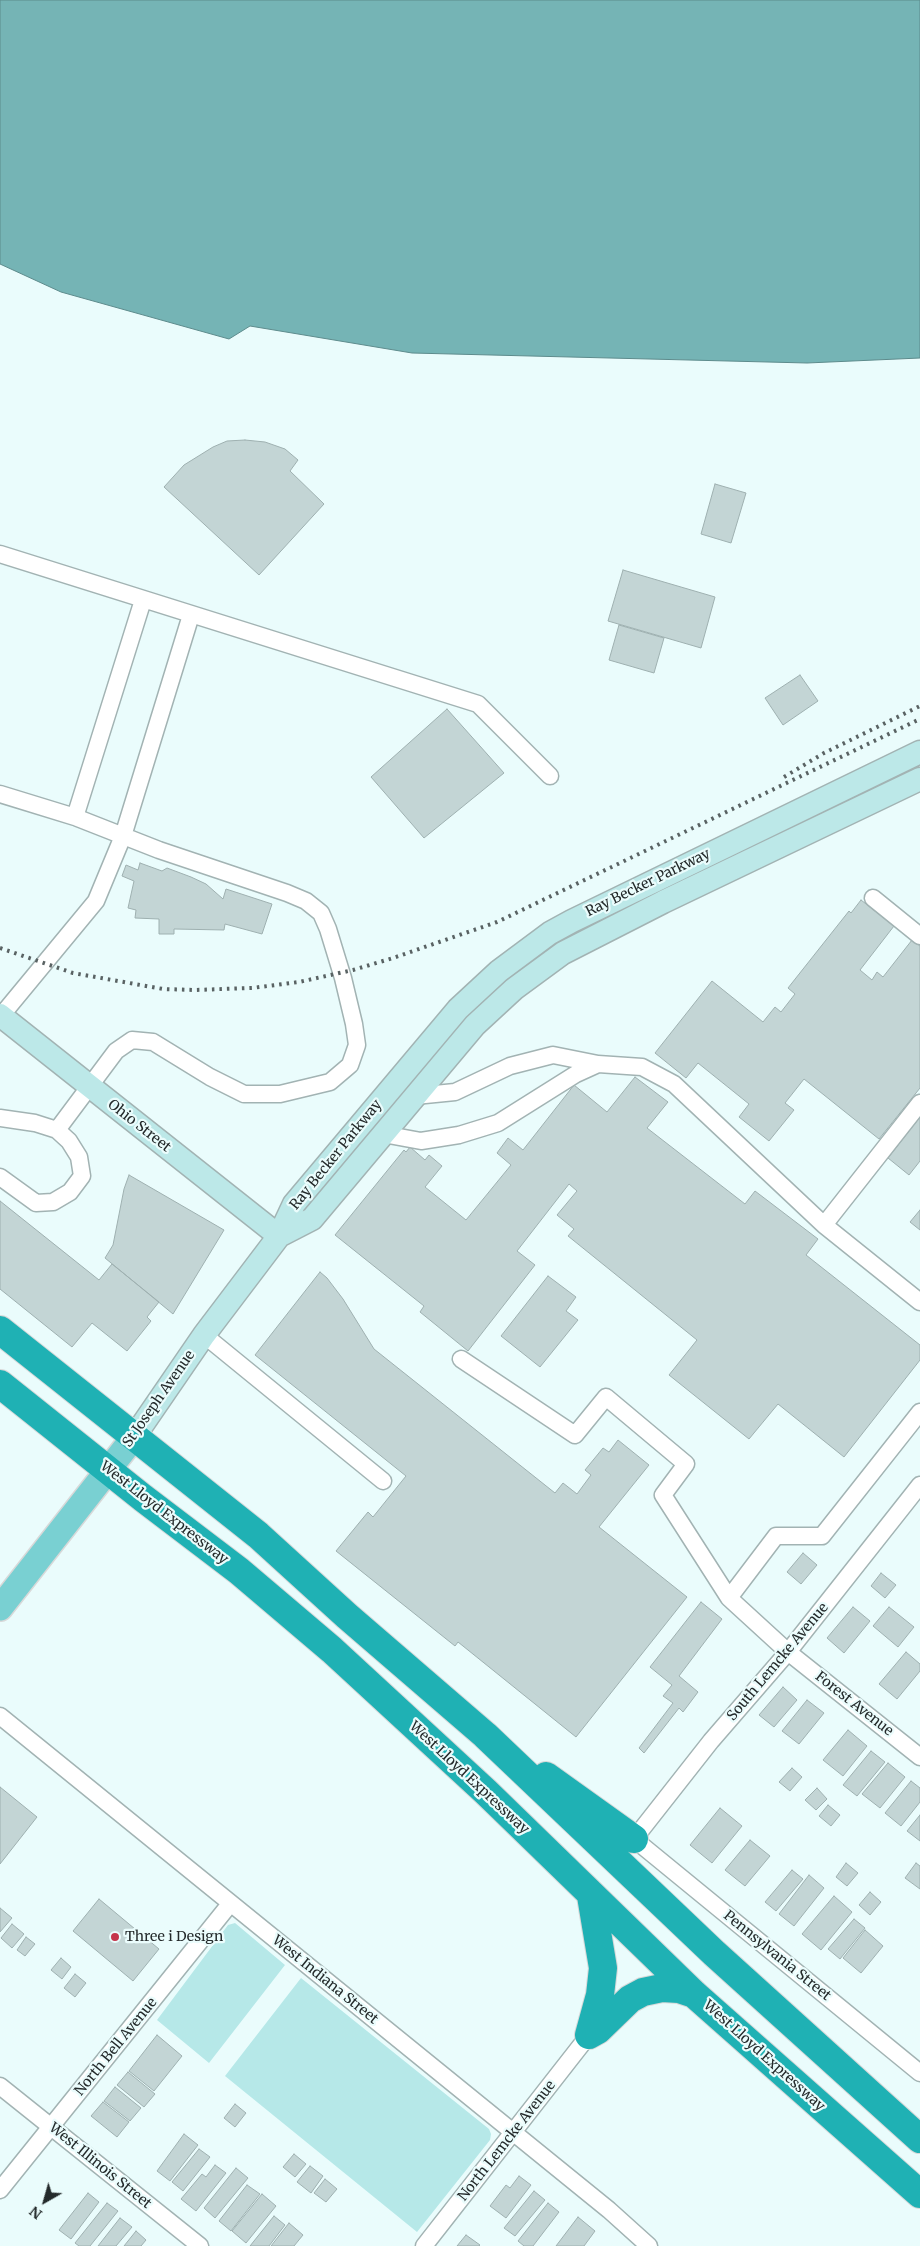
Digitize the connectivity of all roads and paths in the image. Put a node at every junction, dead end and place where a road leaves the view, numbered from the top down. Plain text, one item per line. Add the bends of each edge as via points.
1 (0, 554) edge
2 (143, 600) junction
3 (191, 615) junction
4 (920, 752) edge
5 (550, 776) dead end
6 (920, 779) edge
7 (0, 794) edge
8 (75, 817) junction
9 (123, 836) junction
10 (873, 898) dead end
11 (920, 936) edge
12 (1, 1016) edge
13 (598, 1064) junction
14 (89, 1086) junction
15 (415, 1096) junction
16 (920, 1103) edge
17 (0, 1118) edge
18 (57, 1130) junction
19 (383, 1134) junction
20 (0, 1178) edge
21 (824, 1225) junction
22 (278, 1236) junction
23 (920, 1302) edge
24 (0, 1330) edge
25 (204, 1335) junction
26 (461, 1359) dead end
27 (0, 1384) edge
28 (920, 1412) edge
29 (134, 1437) junction
30 (108, 1470) junction
31 (383, 1481) dead end
32 (920, 1485) edge
33 (728, 1598) junction
34 (0, 1608) edge
35 (788, 1652) junction
36 (0, 1716) edge
37 (485, 1735) junction
38 (920, 1757) edge
39 (634, 1838) junction
40 (592, 1896) junction
41 (230, 1904) junction
42 (694, 1994) junction
43 (589, 2035) junction
44 (920, 2073) edge
45 (0, 2086) edge
46 (52, 2127) junction
47 (513, 2133) junction
48 (920, 2139) edge
49 (0, 2190) edge
50 (920, 2194) edge
51 (200, 2246) edge
52 (424, 2246) edge
53 (649, 2246) edge

1 - 2 street
2 - 3 street
2 - 8 street
3 - 5 street via 478,704
3 - 9 street
4 - 22 main road, Ray Becker Parkway via 572,921 499,970 458,1009 294,1204
6 - 15 main road, Ray Becker Parkway via 563,953 490,1010
7 - 8 street
8 - 9 street
9 - 12 street via 96,901
9 - 14 street via 287,893 306,901 321,913 344,978 357,1045 350,1065 330,1082 280,1094 244,1094 153,1042 132,1040 116,1052
10 - 11 street
12 - 14 main road, Ohio Street
13 - 15 street via 553,1055 510,1066 455,1092
13 - 19 street via 576,1074 498,1123 460,1135 421,1141
13 - 21 street via 642,1067 674,1084
14 - 18 street
14 - 22 main road, Ohio Street
15 - 19 main road, Ray Becker Parkway
16 - 21 street
17 - 18 street
18 - 20 street via 70,1141 79,1157 82,1176 70,1192 53,1202 36,1203
19 - 22 main road, Ray Becker Parkway via 312,1219
21 - 23 street
22 - 25 main road, St Joseph Avenue
24 - 29 highway
25 - 29 main road, St Joseph Avenue
25 - 31 street
26 - 33 street, Forest Avenue via 575,1435 606,1398 686,1464 663,1495
27 - 30 highway, West Lloyd Expressway
28 - 33 street via 822,1536 776,1536
29 - 30 main road, St Joseph Avenue
29 - 37 highway via 258,1535
30 - 34 main road, St Joseph Avenue
30 - 40 highway, West Lloyd Expressway via 239,1571 332,1650 486,1792
32 - 35 street, South Lemcke Avenue
33 - 35 street, Forest Avenue
35 - 38 street, Forest Avenue
35 - 39 street, South Lemcke Avenue via 711,1741
36 - 41 street, West Indiana Street
37 - 39 highway
37 - 48 highway via 714,1953
39 - 44 street, Pennsylvania Street
40 - 42 highway, West Lloyd Expressway
40 - 43 highway via 603,1968 600,1996
41 - 46 street, North Bell Avenue
41 - 47 street, West Indiana Street
42 - 43 highway via 662,1988 644,1992 630,1999
42 - 50 highway, West Lloyd Expressway
43 - 47 street, North Lemcke Avenue
45 - 46 street, West Illinois Street
46 - 49 street, North Bell Avenue
46 - 51 street, West Illinois Street
47 - 52 street, North Lemcke Avenue
47 - 53 street, West Indiana Street

